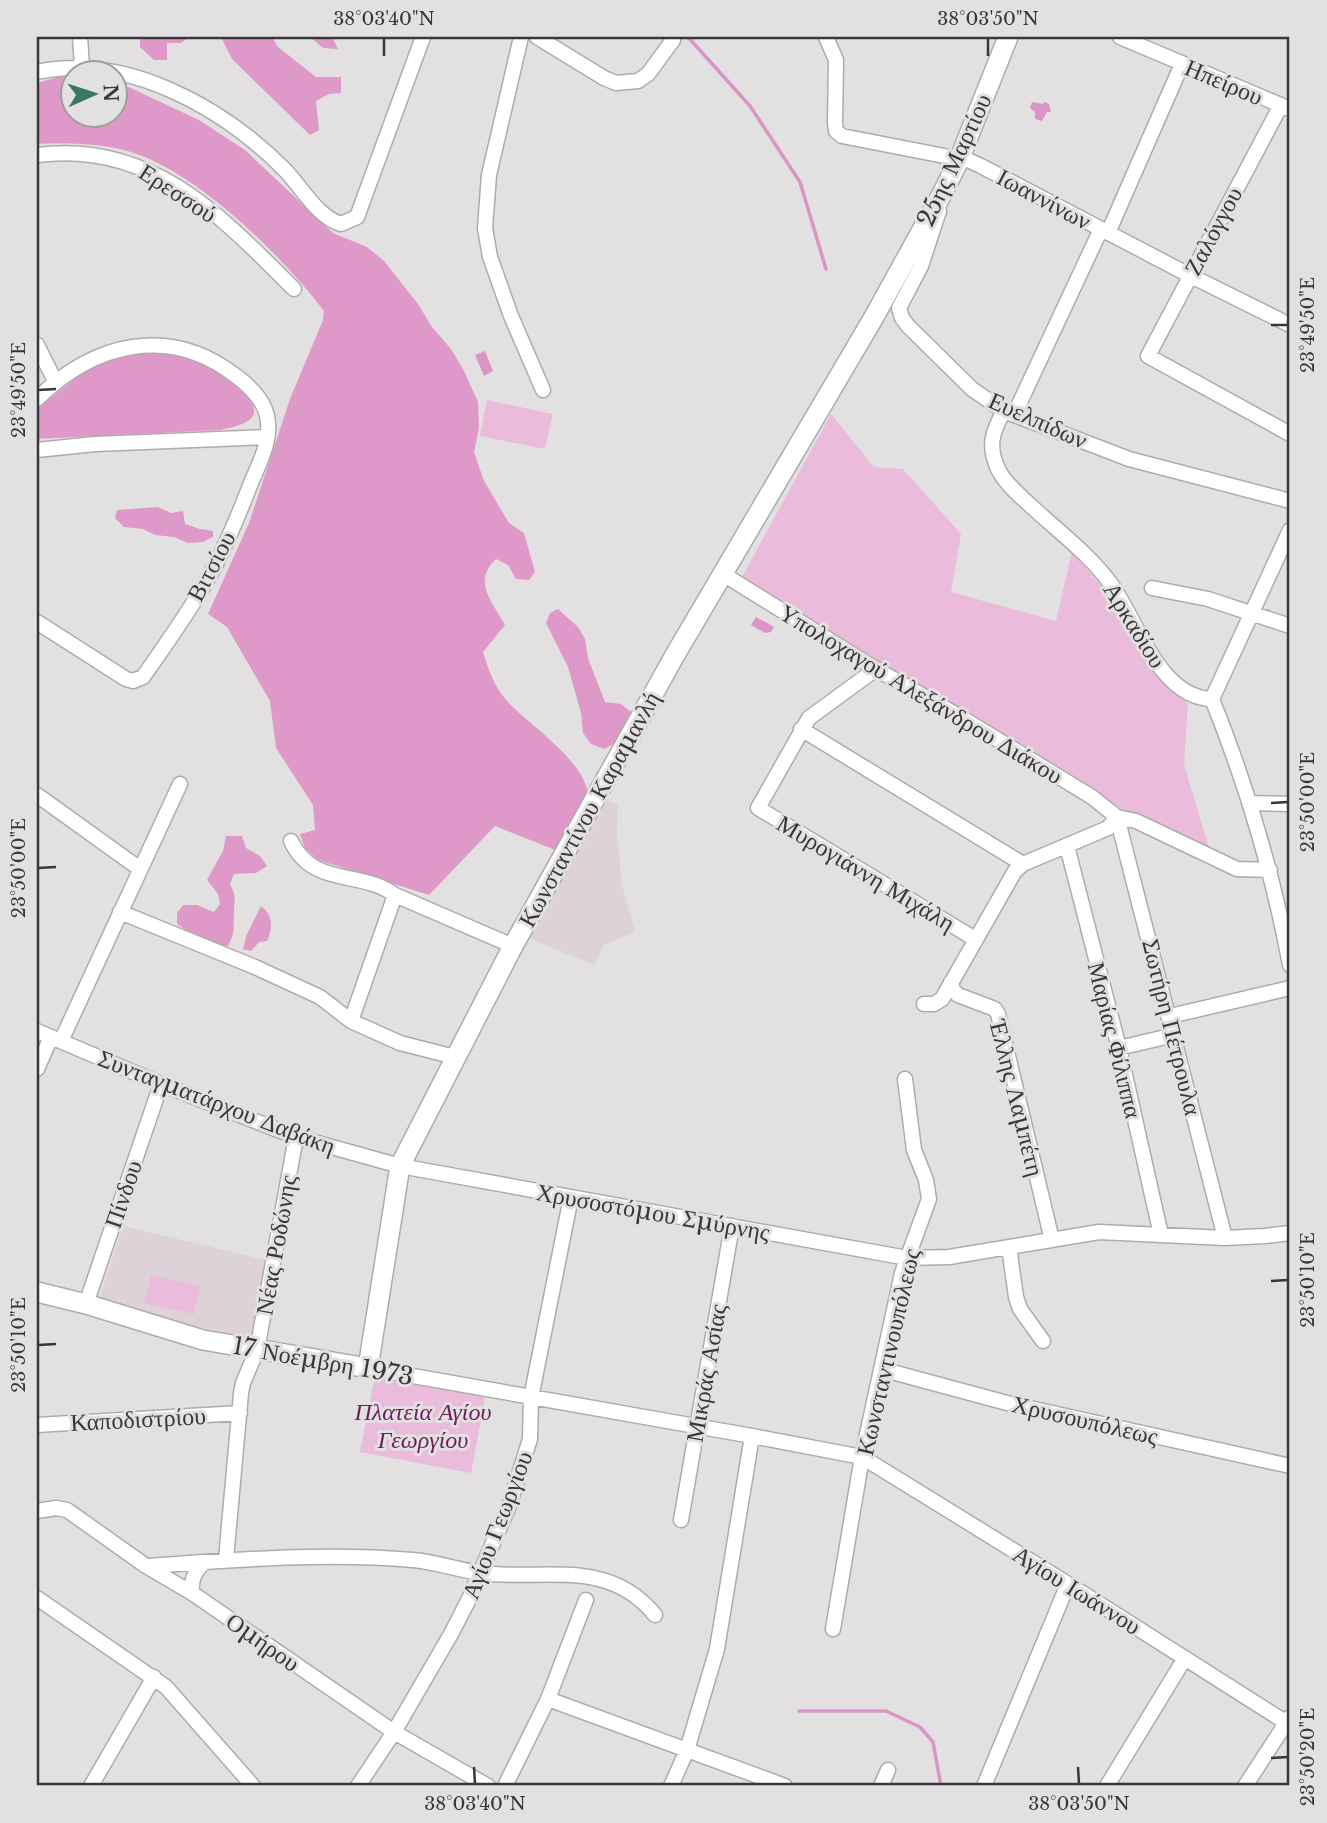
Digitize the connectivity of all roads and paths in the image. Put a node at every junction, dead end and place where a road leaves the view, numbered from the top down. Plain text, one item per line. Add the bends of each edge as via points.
1 (80, 37) edge
2 (421, 37) edge
3 (537, 37) edge
4 (826, 37) edge
5 (1008, 37) edge
6 (1120, 37) edge
7 (515, 39) edge
8 (673, 40) dead end
9 (82, 60) edge
10 (1182, 64) junction
11 (60, 69) edge
12 (37, 72) edge
13 (130, 76) edge
14 (1286, 107) edge
15 (37, 155) edge
16 (959, 160) junction
17 (943, 192) junction
18 (1104, 231) junction
19 (1189, 275) junction
20 (894, 281) joint
21 (294, 289) dead end
22 (1290, 325) edge
23 (37, 345) edge
24 (55, 381) junction
25 (543, 390) dead end
26 (37, 399) edge
27 (1009, 413) junction
28 (1290, 434) edge
29 (267, 437) junction
30 (37, 450) edge
31 (1290, 501) edge
32 (1290, 530) edge
33 (723, 574) junction
34 (1152, 588) dead end
35 (1254, 613) junction
36 (37, 622) edge
37 (1290, 626) edge
38 (876, 669) junction
39 (1212, 699) junction
40 (801, 729) junction
41 (180, 785) dead end
42 (37, 796) edge
43 (1251, 803) junction
44 (1290, 804) edge
45 (1117, 817) junction
46 (291, 841) dead end
47 (1067, 846) junction
48 (1023, 864) junction
49 (140, 869) junction
50 (1270, 870) junction
51 (395, 895) junction
52 (120, 912) junction
53 (975, 939) junction
54 (513, 946) junction
55 (1290, 965) edge
56 (951, 982) junction
57 (1290, 988) edge
58 (924, 1004) dead end
59 (1170, 1016) junction
60 (351, 1021) junction
61 (37, 1031) edge
62 (1174, 1035) junction
63 (56, 1039) junction
64 (1119, 1048) junction
65 (454, 1057) junction
66 (37, 1069) edge
67 (905, 1079) dead end
68 (161, 1084) junction
69 (296, 1137) junction
70 (400, 1166) junction
71 (571, 1197) junction
72 (732, 1226) junction
73 (1290, 1233) edge
74 (1161, 1234) junction
75 (1225, 1238) junction
76 (1052, 1240) junction
77 (1009, 1247) junction
78 (907, 1258) junction
79 (37, 1292) edge
80 (86, 1304) junction
81 (1043, 1340) dead end
82 (257, 1350) junction
83 (368, 1368) junction
84 (881, 1369) junction
85 (531, 1398) junction
86 (240, 1413) junction
87 (37, 1425) edge
88 (697, 1426) junction
89 (752, 1436) junction
90 (862, 1458) junction
91 (1290, 1466) edge
92 (37, 1511) edge
93 (681, 1520) dead end
94 (226, 1559) junction
95 (204, 1562) junction
96 (146, 1566) junction
97 (481, 1573) junction
98 (1068, 1584) junction
99 (192, 1593) junction
100 (37, 1598) edge
101 (586, 1600) dead end
102 (655, 1615) dead end
103 (833, 1629) dead end
104 (1185, 1658) junction
105 (154, 1677) junction
106 (548, 1699) junction
107 (1289, 1721) edge
108 (394, 1732) junction
109 (687, 1750) junction
110 (888, 1770) dead end
111 (91, 1786) edge
112 (253, 1786) edge
113 (358, 1786) edge
114 (488, 1786) edge
115 (505, 1786) edge
116 (671, 1786) edge
117 (785, 1786) edge
118 (881, 1786) edge
119 (984, 1786) edge
120 (1107, 1786) edge
121 (1245, 1786) edge

1 - 9 street
2 - 13 street via 357,217 341,224 325,216 292,177 241,131 191,101
3 - 8 street via 616,83 638,81 648,74
4 - 16 street, Ιωαννίνων via 836,60 836,131
5 - 16 main road, 25ης Μαρτίου
6 - 10 street, Ηπείρου
7 - 25 street via 489,175 485,228 507,304
10 - 14 street, Ηπείρου
10 - 18 street, Αρκαδίου
11 - 12 street
14 - 19 street, Ζαλόγγου
15 - 21 street, Ερεσσού via 79,152 105,156 134,163 163,178 208,209
16 - 17 main road, 25ης Μαρτίου
16 - 18 street, Ιωαννίνων via 981,166
17 - 20 main road, 25ης Μαρτίου
17 - 27 street, Ευελπίδων via 930,240 899,308 908,326 936,355 972,389
18 - 19 street, Ιωαννίνων
18 - 27 street, Αρκαδίου
19 - 22 street, Ιωαννίνων
19 - 28 street, Ζαλόγγου via 1147,356
20 - 33 main road, Κωνσταντίνου Καραμανλή
23 - 24 street
24 - 26 street
24 - 29 street via 100,355 134,345 167,345 204,355 251,388 266,411
27 - 31 street, Ευελπίδων via 1129,459
27 - 39 street, Αρκαδίου via 993,429 994,458 1000,473 1111,584 1167,676 1196,698
29 - 30 street
29 - 36 street, Βιτσίου via 242,508 210,575 143,677 133,681
32 - 35 street
33 - 38 street, Υπολοχαγού Αλεξάνδρου Διάκου
33 - 54 main road, Κωνσταντίνου Καραμανλή
34 - 35 street
35 - 37 street
35 - 39 street
38 - 40 street via 809,718
38 - 45 street, Υπολοχαγού Αλεξάνδρου Διάκου via 1092,797
39 - 43 street
40 - 48 street
40 - 53 street, Μυρογιάννη Μιχάλη via 758,808
41 - 49 street
42 - 49 street
43 - 44 street
43 - 50 street
45 - 47 street via 1108,828
45 - 50 street via 1136,821 1237,869
45 - 59 street, Σωτήρη Πέτρουλα
46 - 51 street via 312,867 370,882
47 - 48 street
47 - 64 street, Μαρίας Φίλιππα
48 - 53 street
49 - 52 street
50 - 55 street
51 - 54 street
51 - 60 street
52 - 60 street via 320,997
52 - 63 street
53 - 56 street
54 - 65 main road, Κωνσταντίνου Καραμανλή
56 - 58 street via 942,999
56 - 76 street, Έλλης Λαμπέτη via 958,995 998,1014
57 - 59 street
59 - 62 street, Σωτήρη Πέτρουλα
60 - 65 street via 400,1043
61 - 63 street, Συνταγματάρχου Δαβάκη
62 - 64 street
62 - 75 street, Σωτήρη Πέτρουλα
63 - 66 street
63 - 68 street, Συνταγματάρχου Δαβάκη
64 - 74 street, Μαρίας Φίλιππα
65 - 70 main road, Κωνσταντίνου Καραμανλή
67 - 78 street, Κωνσταντινουπόλεως via 914,1150 929,1199
68 - 69 street, Συνταγματάρχου Δαβάκη
68 - 80 street, Πίνδου
69 - 70 street, Συνταγματάρχου Δαβάκη
69 - 82 street, Νέας Ροδώνης
70 - 71 street, Χρυσοστόμου Σμύρνης
70 - 83 main road, Κωνσταντίνου Καραμανλή
71 - 72 street, Χρυσοστόμου Σμύρνης
71 - 85 street, Αγίου Γεωργίου
72 - 78 street, Χρυσοστόμου Σμύρνης
72 - 88 street, Μικράς Ασίας
73 - 75 street, Χρυσοστόμου Σμύρνης
74 - 75 street, Χρυσοστόμου Σμύρνης
74 - 76 street, Χρυσοστόμου Σμύρνης via 1099,1232
76 - 77 street, Χρυσοστόμου Σμύρνης
77 - 78 street, Χρυσοστόμου Σμύρνης via 949,1257
77 - 81 street via 1020,1310
78 - 84 street, Κωνσταντινουπόλεως
79 - 80 main road, 17 Νοέμβρη 1973
80 - 82 main road, 17 Νοέμβρη 1973 via 203,1340
82 - 83 main road, 17 Νοέμβρη 1973
82 - 86 street, Νέας Ροδώνης via 243,1383
83 - 85 street, 17 Νοέμβρη 1973
84 - 90 street, Κωνσταντινουπόλεως
84 - 91 street, Χρυσουπόλεως via 1007,1403
85 - 88 street, 17 Νοέμβρη 1973
85 - 97 street, Αγίου Γεωργίου via 530,1439
86 - 87 street, Καποδιστρίου
86 - 94 street, Νέας Ροδώνης
88 - 89 street, 17 Νοέμβρη 1973
88 - 93 street, Μικράς Ασίας
89 - 90 street, 17 Νοέμβρη 1973
89 - 109 street via 717,1649
90 - 98 street, Αγίου Ιωάννου
90 - 103 street, Κωνσταντινουπόλεως
92 - 96 street, Ομήρου via 67,1510
94 - 95 street
94 - 97 street via 331,1555 430,1562
95 - 96 street
95 - 99 street via 194,1573
96 - 99 street, Ομήρου
97 - 102 street via 598,1578 636,1595
97 - 108 street, Αγίου Γεωργίου
98 - 104 street, Αγίου Ιωάννου
98 - 119 street
99 - 108 street, Ομήρου
100 - 105 street
101 - 106 street
104 - 107 street, Αγίου Ιωάννου
104 - 120 street
105 - 111 street
105 - 112 street
106 - 109 street
106 - 115 street
107 - 121 street
108 - 113 street, Αγίου Γεωργίου
108 - 114 street, Ομήρου
109 - 116 street
109 - 117 street
110 - 118 street

